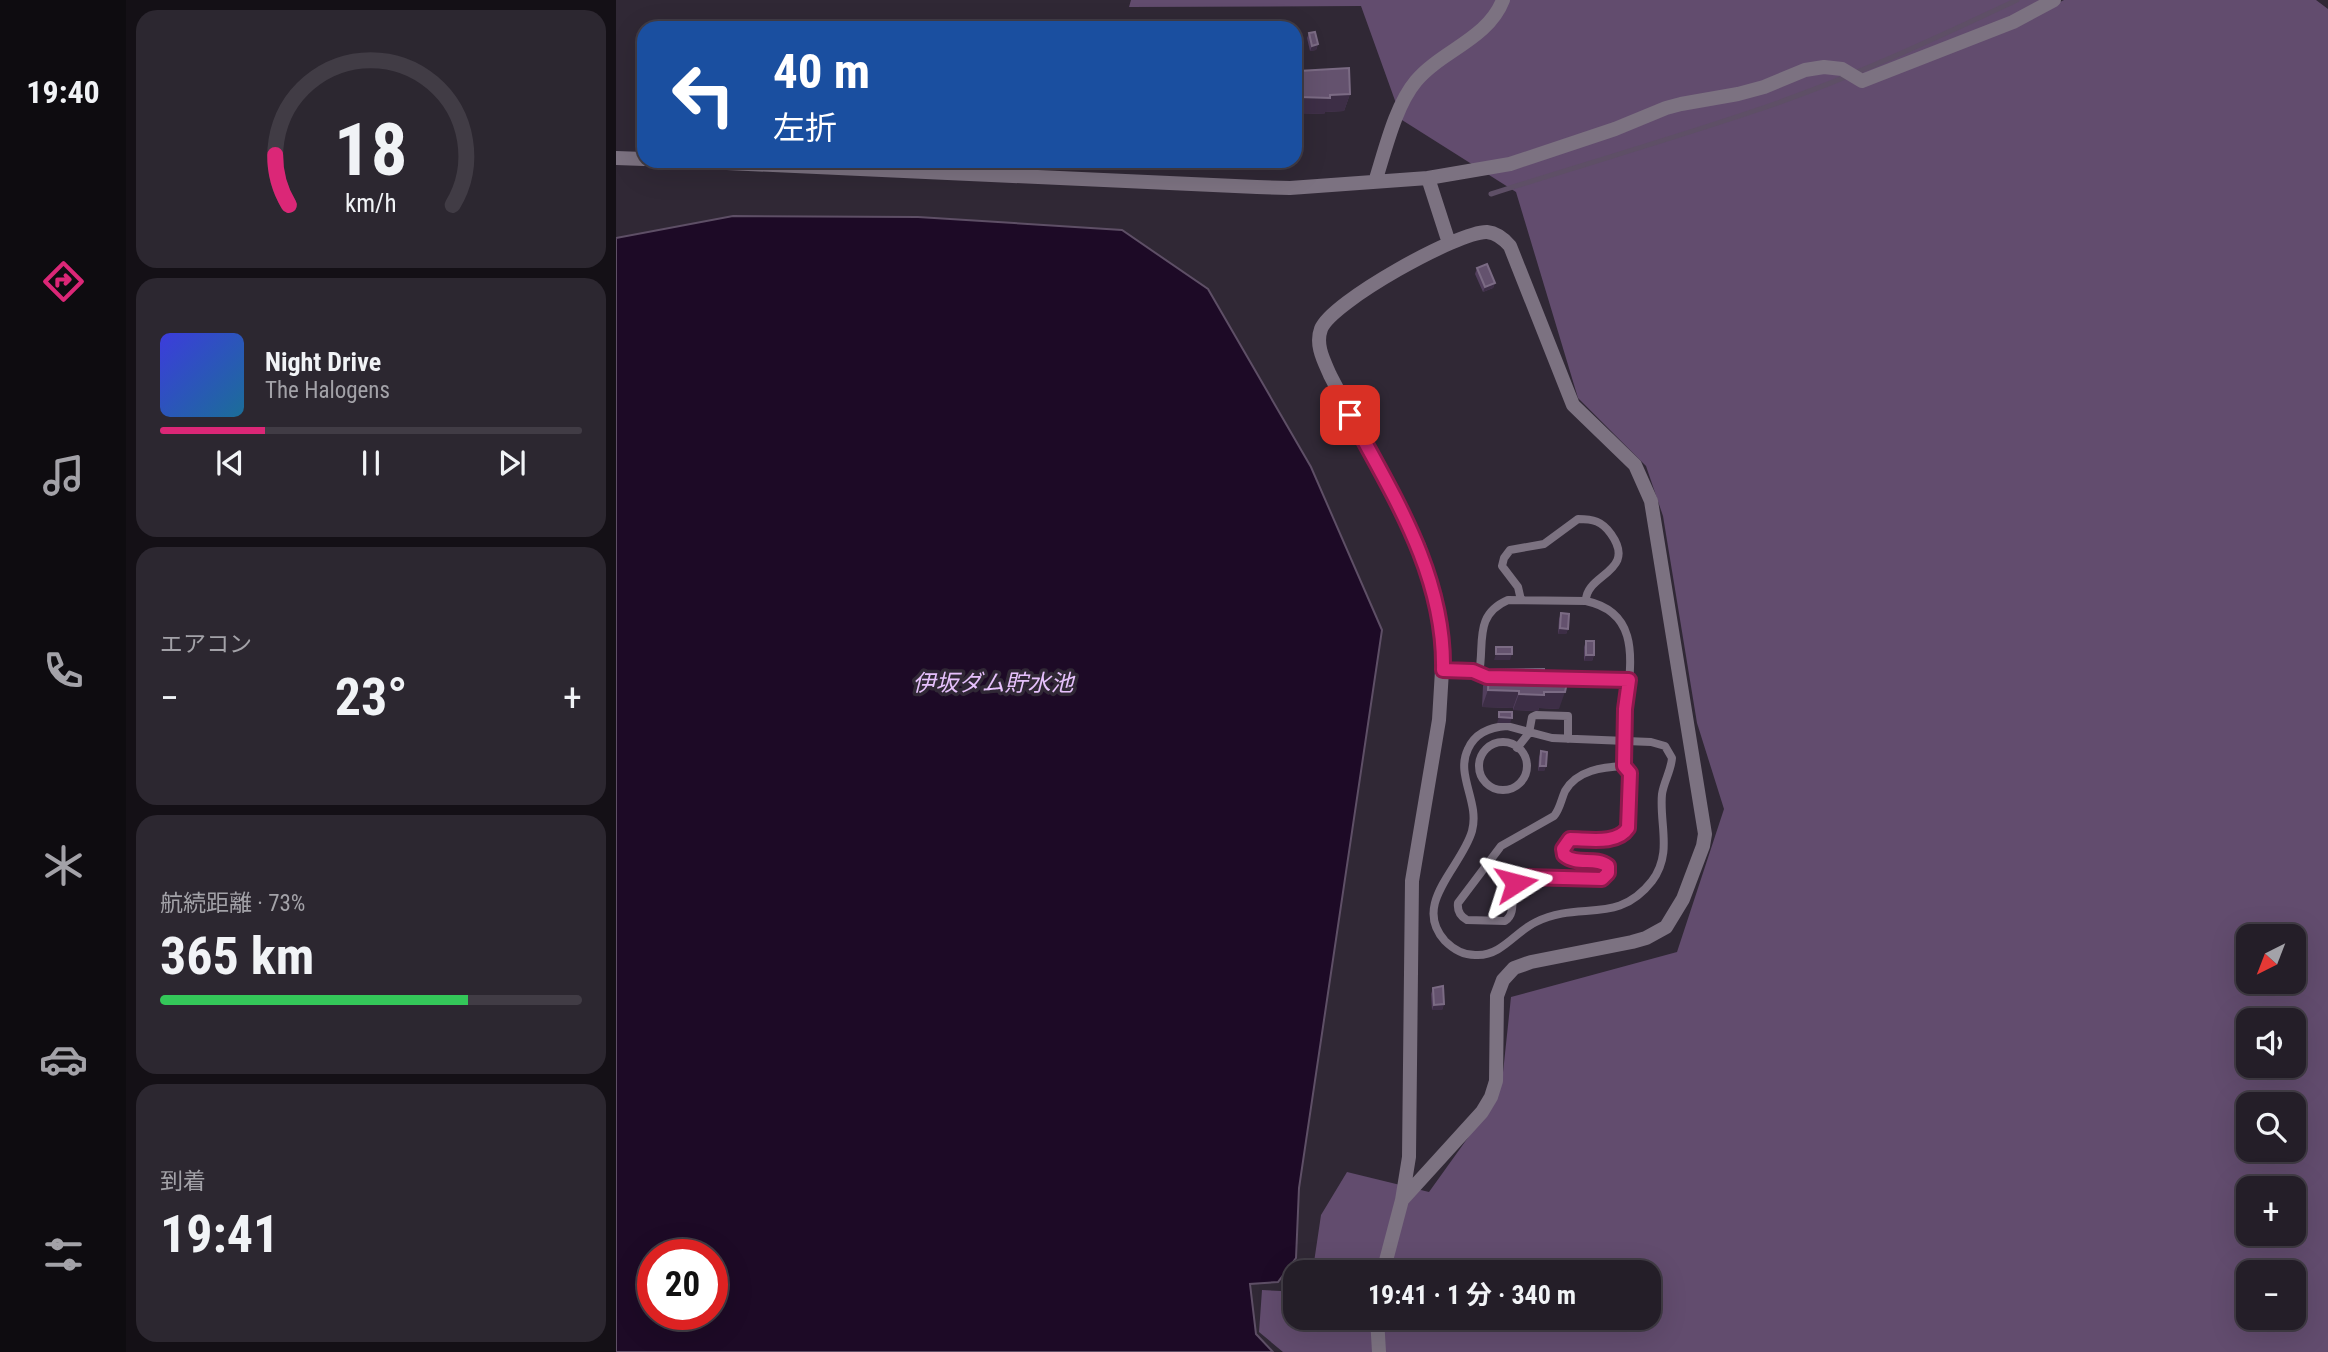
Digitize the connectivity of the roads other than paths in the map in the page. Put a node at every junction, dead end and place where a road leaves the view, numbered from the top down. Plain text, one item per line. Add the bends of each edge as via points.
1 (1503, 0) edge
2 (2054, 0) edge
3 (616, 158) edge
4 (637, 159) edge
5 (838, 168) edge
6 (1428, 178) junction
7 (1375, 182) junction
8 (1448, 243) junction
9 (1521, 600) junction
10 (1586, 601) junction
11 (1443, 670) junction
12 (1479, 673) junction
13 (1500, 677) edge
14 (1551, 678) edge
15 (1629, 680) junction
16 (1529, 733) junction
17 (1568, 739) junction
18 (1517, 748) junction
19 (1624, 763) junction
20 (1402, 1200) junction
21 (1386, 1260) edge
22 (1378, 1330) edge
23 (1379, 1352) edge

1 - 7 street via 1482,29 1414,83 1396,119
2 - 6 street via 2013,22 1862,81 1842,69 1805,70 1764,87 1666,108 1510,164
3 - 4 street
5 - 7 street via 1290,188
6 - 7 street
6 - 8 street
8 - 11 street via 1338,307 1323,324 1319,343 1339,394 1419,546 1435,599
8 - 20 street via 1484,232 1495,233 1510,246 1573,405 1635,465 1651,501 1705,834 1683,899 1666,927 1646,938 1531,962 1503,979 1497,996 1492,1097
9 - 10 lane
9 - 10 lane via 1518,587 1502,566 1506,554 1515,548 1544,544 1578,519 1596,520 1617,544 1618,556 1609,573 1587,590
9 - 12 lane via 1508,600 1489,613 1481,634
10 - 15 lane via 1607,608 1628,632
11 - 12 lane
11 - 20 street via 1412,881 1409,1157
12 - 13 lane
14 - 15 lane
15 - 19 lane, bridge
16 - 17 lane
16 - 17 lane via 1536,715 1568,716
16 - 17 lane via 1507,726 1492,728 1472,741 1465,755 1463,769 1473,801 1472,831 1437,895 1433,912 1444,939 1467,955 1498,950 1549,916 1624,906 1657,873 1666,842 1662,803 1672,763 1669,749 1657,743
16 - 18 lane
18 - 18 lane via 1501,743 1483,754 1481,775 1492,788 1508,790 1522,781 1527,766
19 - 19 lane via 1630,773 1625,833 1612,839 1570,839 1563,849 1573,861 1604,863 1605,877 1525,877 1513,888 1509,919 1463,918 1458,903 1501,846 1554,816 1566,790 1583,775
20 - 21 street
22 - 23 street

